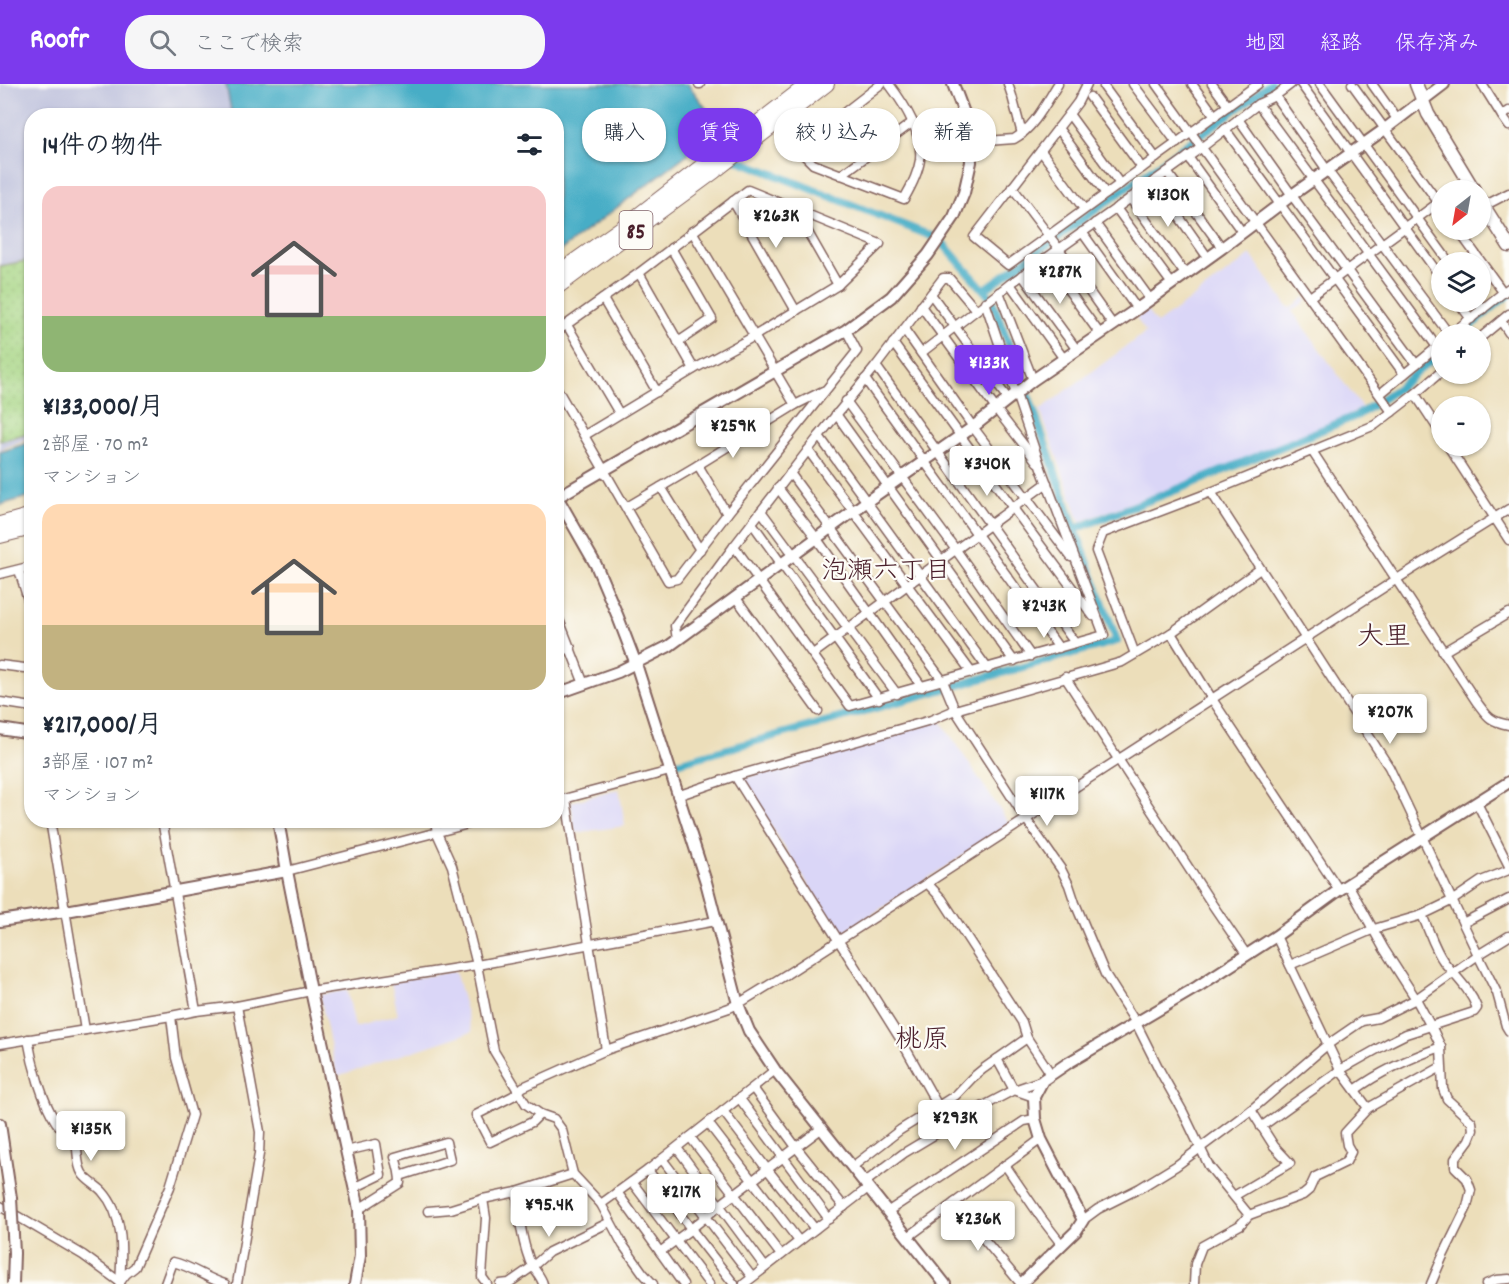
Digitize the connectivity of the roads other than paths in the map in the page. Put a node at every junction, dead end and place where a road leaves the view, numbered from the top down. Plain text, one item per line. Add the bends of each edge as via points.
1 (808, 84) edge
2 (827, 84) edge
3 (881, 84) edge
4 (889, 84) edge
5 (953, 84) edge
6 (1008, 84) edge
7 (1058, 84) edge
8 (1087, 84) edge
9 (1134, 84) edge
10 (1156, 84) edge
11 (1192, 84) edge
12 (1212, 84) edge
13 (1258, 84) edge
14 (1292, 84) edge
15 (1301, 84) edge
16 (1320, 84) edge
17 (1352, 84) edge
18 (1372, 84) edge
19 (1416, 84) edge
20 (1444, 84) edge
21 (1482, 84) edge
22 (1106, 85) edge
23 (1247, 87) edge
24 (1275, 96) junction
25 (1090, 97) junction
26 (1422, 100) junction
27 (1078, 102) junction
28 (1258, 104) junction
29 (1228, 106) junction
30 (962, 108) edge
31 (1506, 113) edge
32 (1069, 114) junction
33 (1215, 116) junction
34 (1239, 119) junction
35 (1397, 119) junction
36 (912, 120) edge
37 (762, 124) edge
38 (912, 124) edge
39 (1509, 126) edge
40 (762, 128) edge
41 (1058, 128) junction
42 (1225, 129) junction
43 (1385, 129) junction
44 (1191, 133) junction
45 (1022, 134) junction
46 (996, 141) edge
47 (1177, 143) junction
48 (1363, 144) junction
49 (1202, 147) junction
50 (1041, 151) junction
51 (1350, 153) junction
52 (1188, 157) junction
53 (1156, 158) junction
54 (717, 162) edge
55 (919, 162) edge
56 (970, 162) edge
57 (709, 168) junction
58 (1142, 168) junction
59 (1327, 170) junction
60 (1167, 172) junction
61 (842, 175) junction
62 (1314, 179) junction
63 (1467, 180) edge
64 (1154, 182) junction
65 (1120, 184) junction
66 (1012, 187) junction
67 (1431, 190) edge
68 (1509, 193) edge
69 (1106, 194) junction
70 (1292, 195) junction
71 (1130, 198) junction
72 (1491, 200) edge
73 (733, 201) junction
74 (1279, 205) junction
75 (794, 208) junction
76 (1116, 208) junction
77 (1084, 209) junction
78 (1431, 209) edge
79 (1491, 217) edge
80 (1416, 218) junction
81 (1256, 222) junction
82 (1095, 223) junction
83 (1403, 227) junction
84 (692, 231) junction
85 (1082, 232) junction
86 (1242, 232) junction
87 (1048, 235) junction
88 (1466, 240) edge
89 (1381, 243) junction
90 (1509, 246) edge
91 (671, 248) junction
92 (1222, 248) junction
93 (1059, 249) junction
94 (1442, 252) edge
95 (1368, 253) junction
96 (1046, 258) junction
97 (1208, 258) junction
98 (1431, 264) edge
99 (564, 268) edge
100 (1346, 269) junction
101 (639, 273) junction
102 (1185, 274) junction
103 (1022, 275) junction
104 (1333, 279) junction
105 (564, 282) edge
106 (1010, 284) junction
107 (1172, 284) junction
108 (838, 285) junction
109 (1506, 290) edge
110 (999, 292) junction
111 (931, 294) junction
112 (1310, 297) junction
113 (1150, 299) junction
114 (1491, 299) edge
115 (603, 300) junction
116 (985, 302) junction
117 (921, 306) junction
118 (1137, 309) junction
119 (976, 310) junction
120 (796, 311) junction
121 (1466, 312) edge
122 (1476, 312) edge
123 (1509, 314) edge
124 (1471, 319) junction
125 (1501, 321) junction
126 (1442, 324) edge
127 (1464, 324) edge
128 (567, 325) junction
129 (1113, 325) junction
130 (954, 326) junction
131 (564, 327) edge
132 (904, 328) junction
133 (1491, 329) edge
134 (846, 330) junction
135 (1509, 333) edge
136 (1100, 334) junction
137 (1431, 335) edge
138 (755, 336) junction
139 (942, 336) junction
140 (678, 342) junction
141 (893, 343) junction
142 (1077, 350) junction
143 (921, 352) junction
144 (1431, 352) edge
145 (1064, 358) junction
146 (1416, 364) junction
147 (876, 366) junction
148 (694, 369) junction
149 (775, 371) junction
150 (1404, 374) junction
151 (865, 378) junction
152 (1033, 380) junction
153 (1431, 380) edge
154 (827, 389) junction
155 (657, 392) junction
156 (1380, 394) junction
157 (1415, 394) junction
158 (1012, 396) junction
159 (564, 400) edge
160 (846, 401) junction
161 (795, 405) junction
162 (996, 409) junction
163 (1392, 412) junction
164 (619, 413) junction
165 (836, 414) junction
166 (1431, 418) edge
167 (973, 427) junction
168 (585, 435) junction
169 (819, 436) junction
170 (960, 436) junction
171 (808, 450) junction
172 (938, 451) junction
173 (1312, 451) junction
174 (1455, 456) edge
175 (925, 460) junction
176 (698, 465) junction
177 (1041, 468) junction
178 (606, 470) junction
179 (790, 473) junction
180 (902, 476) junction
181 (1047, 483) junction
182 (888, 486) junction
183 (661, 487) junction
184 (778, 488) junction
185 (1211, 492) junction
186 (564, 493) edge
187 (1026, 499) junction
188 (866, 502) junction
189 (627, 507) junction
190 (1013, 508) junction
191 (564, 509) edge
192 (1509, 509) edge
193 (761, 511) junction
194 (853, 512) junction
195 (727, 514) junction
196 (24, 517) edge
197 (1495, 518) junction
198 (752, 523) junction
199 (0, 524) edge
200 (990, 525) junction
201 (831, 528) junction
202 (24, 530) edge
203 (978, 534) junction
204 (0, 536) edge
205 (817, 539) junction
206 (1509, 540) edge
207 (734, 546) junction
208 (699, 550) junction
209 (956, 550) junction
210 (794, 555) junction
211 (941, 561) junction
212 (782, 564) junction
213 (1077, 564) junction
214 (24, 569) edge
215 (1260, 569) junction
216 (20, 570) junction
217 (0, 574) edge
218 (921, 575) junction
219 (1397, 579) junction
220 (760, 581) junction
221 (24, 584) edge
222 (908, 585) junction
223 (736, 598) junction
224 (885, 602) junction
225 (870, 613) junction
226 (1509, 613) edge
227 (1101, 626) junction
228 (849, 628) junction
229 (564, 630) edge
230 (1171, 633) junction
231 (835, 638) junction
232 (1306, 638) junction
233 (677, 640) junction
234 (1075, 644) junction
235 (572, 648) junction
236 (1059, 648) junction
237 (564, 650) edge
238 (1443, 652) junction
239 (813, 654) junction
240 (1135, 654) junction
241 (1031, 656) junction
242 (1014, 661) junction
243 (636, 664) junction
244 (0, 665) edge
245 (24, 668) edge
246 (988, 669) junction
247 (972, 673) junction
248 (1065, 677) junction
249 (943, 681) junction
250 (584, 684) junction
251 (922, 687) junction
252 (564, 691) edge
253 (897, 694) junction
254 (879, 699) junction
255 (1212, 699) junction
256 (0, 702) edge
257 (24, 706) edge
258 (955, 710) junction
259 (818, 711) dead end
260 (1509, 725) edge
261 (0, 729) edge
262 (24, 733) edge
263 (1119, 760) junction
264 (670, 771) junction
265 (735, 776) junction
266 (1509, 782) edge
267 (677, 796) junction
268 (566, 799) joint
269 (1477, 803) junction
270 (1026, 819) junction
271 (51, 828) edge
272 (164, 828) edge
273 (279, 828) edge
274 (436, 828) edge
275 (455, 828) edge
276 (437, 833) junction
277 (1422, 837) junction
278 (1509, 868) edge
279 (286, 871) junction
280 (927, 883) junction
281 (1344, 887) junction
282 (176, 891) junction
283 (1509, 899) edge
284 (1453, 900) junction
285 (66, 911) junction
286 (1422, 915) junction
287 (0, 921) edge
288 (716, 921) junction
289 (1463, 923) junction
290 (1374, 930) junction
291 (1276, 936) junction
292 (1509, 936) edge
293 (838, 940) junction
294 (589, 944) junction
295 (1246, 954) junction
296 (1478, 955) junction
297 (477, 965) junction
298 (1290, 965) junction
299 (1454, 973) junction
300 (310, 991) junction
301 (1416, 999) junction
302 (738, 1004) junction
303 (237, 1006) junction
304 (196, 1011) junction
305 (171, 1016) junction
306 (1136, 1023) junction
307 (1430, 1026) junction
308 (85, 1030) junction
309 (1509, 1031) edge
310 (1027, 1038) junction
311 (28, 1039) junction
312 (0, 1044) edge
313 (1327, 1045) junction
314 (1441, 1047) junction
315 (606, 1050) junction
316 (998, 1059) junction
317 (1441, 1067) junction
318 (775, 1070) junction
319 (1340, 1070) junction
320 (1047, 1077) junction
321 (753, 1088) junction
322 (1014, 1090) junction
323 (1355, 1090) junction
324 (518, 1092) junction
325 (1034, 1097) junction
326 (740, 1099) junction
327 (938, 1106) junction
328 (1368, 1108) junction
329 (1251, 1110) junction
330 (723, 1112) junction
331 (540, 1114) junction
332 (1035, 1119) junction
333 (708, 1123) junction
334 (0, 1124) edge
335 (951, 1125) junction
336 (1261, 1127) junction
337 (822, 1128) junction
338 (690, 1137) junction
339 (1041, 1139) junction
340 (796, 1147) junction
341 (677, 1148) junction
342 (1200, 1148) junction
343 (346, 1152) junction
344 (782, 1158) junction
345 (662, 1159) junction
346 (1005, 1165) junction
347 (852, 1167) junction
348 (648, 1170) junction
349 (767, 1170) junction
350 (573, 1174) junction
351 (400, 1176) junction
352 (752, 1180) junction
353 (632, 1182) junction
354 (866, 1186) junction
355 (354, 1188) junction
356 (517, 1192) junction
357 (616, 1192) junction
358 (735, 1194) junction
359 (1234, 1196) junction
360 (483, 1199) junction
361 (954, 1203) junction
362 (601, 1204) junction
363 (720, 1205) junction
364 (0, 1206) edge
365 (844, 1207) junction
366 (359, 1209) junction
367 (428, 1211) dead end
368 (887, 1212) junction
369 (1249, 1215) junction
370 (705, 1217) junction
371 (829, 1219) junction
372 (1083, 1220) junction
373 (610, 1222) junction
374 (691, 1229) junction
375 (815, 1229) junction
376 (908, 1237) junction
377 (676, 1240) junction
378 (799, 1241) junction
379 (1062, 1245) junction
380 (660, 1252) junction
381 (781, 1255) junction
382 (532, 1267) junction
383 (765, 1267) junction
384 (752, 1278) junction
385 (1509, 1280) edge
386 (212, 1282) edge
387 (120, 1283) edge
388 (13, 1284) edge
389 (165, 1284) edge
390 (225, 1284) edge
391 (237, 1284) edge
392 (355, 1284) edge
393 (487, 1284) edge
394 (500, 1284) edge
395 (543, 1284) edge
396 (653, 1284) edge
397 (683, 1284) edge
398 (709, 1284) edge
399 (734, 1284) edge
400 (744, 1284) edge
401 (945, 1284) edge
402 (1021, 1284) edge
403 (1194, 1284) edge
404 (1431, 1284) edge
405 (1486, 1284) edge

1 - 37 main road, 85
2 - 40 main road, 85
3 - 61 street via 805,143 801,153 813,164
4 - 36 street
5 - 30 street
6 - 45 street
7 - 45 street
8 - 27 street
9 - 47 street
10 - 44 street
11 - 33 street
12 - 29 street
13 - 23 street
14 - 24 street
15 - 51 street
16 - 48 street
17 - 43 street
18 - 35 street
19 - 26 main road
20 - 26 street
21 - 31 street
22 - 25 street
22 - 53 street
23 - 29 street
24 - 28 street
24 - 59 street
25 - 27 street
25 - 58 street
26 - 35 street
26 - 63 main road
27 - 32 street
28 - 34 street
28 - 62 street
29 - 33 street
31 - 39 street
32 - 41 street
32 - 65 street
33 - 44 street
34 - 42 street
34 - 70 street
35 - 43 street
38 - 61 street
41 - 50 street
41 - 69 street
42 - 49 street
42 - 74 street
43 - 48 street
43 - 67 street
44 - 47 street
44 - 49 street
45 - 46 street
47 - 53 street
48 - 51 street
48 - 80 street
49 - 52 street
49 - 81 street
50 - 66 street
50 - 77 street
51 - 59 street
51 - 83 street
52 - 60 street
52 - 86 street
53 - 58 street
54 - 57 main road, 85
55 - 61 street via 904,199
56 - 134 street via 954,217 928,255 891,297
57 - 99 main road, 85
57 - 105 main road, 85
58 - 65 street
59 - 62 street
59 - 89 street
60 - 64 street
60 - 92 street
62 - 70 street
62 - 95 street
64 - 71 street
64 - 97 street
65 - 69 street
66 - 87 street
66 - 87 street via 974,237 1008,265
68 - 72 street
69 - 77 street
70 - 74 street
70 - 100 street
71 - 76 street
71 - 102 street
73 - 75 street via 748,190
73 - 84 street
73 - 120 street
74 - 81 street
74 - 104 street
75 - 108 street
75 - 108 street via 880,244
76 - 82 street
76 - 107 street
77 - 87 street
78 - 80 street
79 - 90 main road
80 - 83 street
80 - 94 street
81 - 86 street
81 - 112 street
82 - 85 street
82 - 113 street
83 - 89 street
83 - 98 street
84 - 91 street
84 - 138 street
85 - 93 street
85 - 118 street
86 - 92 street
87 - 93 street
88 - 109 street
89 - 95 street
89 - 126 street
91 - 101 street
91 - 140 street via 712,319
92 - 97 street
93 - 96 street
93 - 129 street
95 - 100 street
95 - 137 street
96 - 103 street
96 - 136 street
97 - 102 street
100 - 104 street
100 - 146 street
101 - 115 street
101 - 140 street
102 - 107 street
103 - 106 street
103 - 142 street
104 - 112 street
104 - 150 street
106 - 110 street
106 - 145 street
107 - 113 street
108 - 120 street
109 - 114 street
110 - 116 street
110 - 152 street
111 - 117 street
111 - 119 street via 943,278 949,278
111 - 130 street
112 - 156 street
113 - 118 street
115 - 128 street
115 - 155 street
116 - 119 street
116 - 158 street
117 - 132 street
117 - 139 street
118 - 129 street
119 - 130 street
120 - 138 street
121 - 124 street
122 - 124 street
123 - 125 street
124 - 127 street
125 - 133 street
125 - 135 street
128 - 131 street
128 - 164 street
129 - 136 street
130 - 139 street
130 - 158 street
132 - 141 street
132 - 143 street
134 - 149 street
134 - 154 street via 857,351
136 - 142 street
138 - 148 street
138 - 149 street
139 - 143 street
139 - 162 street
140 - 148 street
141 - 147 street
141 - 170 street
142 - 145 street
143 - 167 street
144 - 146 street
145 - 152 street
146 - 150 street
147 - 151 street
147 - 172 street
148 - 155 street
149 - 161 street
149 - 178 street
150 - 156 street
151 - 160 street
151 - 175 street
152 - 158 street
153 - 157 street
154 - 161 street
154 - 195 street
155 - 164 street
156 - 163 street
157 - 163 street
157 - 166 street
158 - 162 street
158 - 177 street
159 - 168 street
160 - 165 street
160 - 180 street
161 - 176 street
162 - 167 street
162 - 177 street
163 - 173 street via 1375,425
164 - 168 street
165 - 169 street
165 - 182 street
167 - 170 street
167 - 187 street
168 - 178 street
169 - 171 street
169 - 188 street
170 - 172 street
170 - 190 street
171 - 179 street
171 - 194 street
172 - 175 street
172 - 200 street
173 - 185 street
173 - 219 street
174 - 197 street
175 - 180 street
175 - 203 street
176 - 183 street
176 - 195 street
177 - 181 street
178 - 186 street
178 - 189 street
179 - 184 street
179 - 201 street
180 - 182 street
180 - 209 street
181 - 187 street
181 - 213 street
182 - 188 street
182 - 211 street
183 - 189 street
183 - 208 street
184 - 193 street
184 - 205 street
185 - 215 street
185 - 240 street via 1103,533 1096,551
187 - 190 street
187 - 213 street
188 - 194 street
188 - 218 street
189 - 208 street via 668,580 677,579
190 - 200 street
190 - 227 street
191 - 243 street via 596,565
192 - 197 street
193 - 198 street
193 - 210 street
194 - 201 street
194 - 222 street
195 - 208 street
196 - 199 main road
197 - 206 street
197 - 219 street
198 - 207 street
198 - 212 street
200 - 203 street
200 - 234 street
201 - 205 street
201 - 224 street
202 - 204 main road
203 - 209 street
203 - 236 street
205 - 210 street
205 - 225 street
207 - 220 street
207 - 233 street via 675,626
209 - 211 street
209 - 241 street
210 - 212 street
210 - 228 street
211 - 218 street
211 - 242 street
212 - 220 street
212 - 231 street
213 - 227 street
214 - 216 street
215 - 230 street
215 - 232 street
216 - 217 street
216 - 221 street
218 - 222 street
218 - 246 street
219 - 232 street
219 - 238 street
220 - 223 street
220 - 239 street
222 - 224 street
222 - 247 street
223 - 233 street
223 - 259 street
224 - 225 street
224 - 249 street
225 - 228 street
225 - 251 street
226 - 238 street
227 - 234 street via 1104,635
228 - 231 street
228 - 253 street
229 - 235 street
230 - 240 street
230 - 255 street
231 - 239 street
231 - 254 street
232 - 255 street
232 - 277 street via 1389,767
233 - 243 street
234 - 236 street
235 - 237 street
235 - 250 street
236 - 241 street
238 - 260 street via 1489,718
239 - 254 street via 850,706
240 - 248 street via 1122,662
241 - 242 street
242 - 246 street
243 - 250 street
243 - 264 street
244 - 245 street
246 - 247 street
247 - 249 street
248 - 258 street
248 - 263 street
249 - 251 street
249 - 258 street
250 - 252 street
251 - 253 street
253 - 254 street
255 - 263 street
255 - 281 street
256 - 257 street
258 - 265 street
258 - 270 street
261 - 262 street
263 - 270 street
263 - 295 street
264 - 267 street
264 - 268 street
265 - 267 street
265 - 293 street
266 - 269 street
267 - 288 street
268 - 294 street
269 - 277 street
269 - 278 street
270 - 280 street
270 - 306 street via 1061,869 1105,974
271 - 285 street
272 - 282 street
273 - 279 street
274 - 276 street
275 - 276 street
276 - 279 street
276 - 297 street via 452,866
277 - 281 street
277 - 284 street
278 - 284 street
279 - 282 street
279 - 300 street
280 - 293 street
280 - 310 street via 942,899 1022,1022
281 - 290 street
281 - 291 street
282 - 285 street
282 - 304 street
283 - 289 street
284 - 286 street
284 - 289 street
285 - 287 street
285 - 308 street
286 - 290 street
286 - 299 street via 1443,960
288 - 294 street
288 - 302 street
289 - 296 street
290 - 298 street
290 - 301 street
291 - 295 street
291 - 298 street
292 - 296 street
293 - 302 street
293 - 327 street
294 - 297 street
294 - 315 street
295 - 306 street
296 - 299 street
296 - 309 street via 1497,993
297 - 300 street
297 - 324 street via 494,1051
298 - 313 street
299 - 301 street
299 - 307 street via 1477,1008
300 - 303 street
300 - 343 street
301 - 307 street
301 - 313 street via 1378,1018 1362,1021
302 - 315 street
302 - 318 street via 749,1031
303 - 304 street
303 - 391 street via 260,1132
304 - 305 street
305 - 308 street
305 - 387 street via 176,1058 192,1114 170,1187 135,1267
306 - 320 street
306 - 342 street
307 - 314 street
307 - 319 street via 1406,1034
308 - 311 street
310 - 316 street
310 - 320 street
311 - 312 street
311 - 387 street via 50,1112 75,1141 82,1175 102,1191 113,1207 121,1236
313 - 319 street
313 - 329 street
314 - 317 street
314 - 323 street via 1410,1058
315 - 324 street
316 - 322 street
316 - 327 street
317 - 328 street
317 - 404 street via 1447,1099 1472,1122 1469,1140 1455,1159 1455,1167 1471,1190
318 - 321 street
318 - 337 street
319 - 323 street
319 - 336 street
320 - 322 street
320 - 325 street
321 - 326 street
321 - 340 street
322 - 325 street
322 - 335 street
323 - 328 street
324 - 331 street
324 - 331 street via 476,1114 490,1142 532,1122
325 - 332 street
326 - 330 street
326 - 344 street
327 - 335 street
327 - 347 street
328 - 369 street via 1345,1133 1350,1152 1346,1162 1315,1177 1303,1195
329 - 336 street
329 - 342 street
330 - 333 street
330 - 349 street
331 - 350 street via 554,1119 562,1130
332 - 339 street
332 - 368 street via 1024,1121
333 - 338 street
333 - 352 street
334 - 388 street, bridge via 11,1198
335 - 354 street via 904,1153
336 - 359 street via 1290,1163
337 - 340 street
337 - 347 street
338 - 341 street
338 - 358 street
339 - 346 street
339 - 372 street
340 - 344 street
340 - 365 street
341 - 345 street
341 - 363 street
342 - 359 street via 1209,1166
342 - 372 street
343 - 355 street
343 - 355 street via 375,1144 381,1175
344 - 349 street
344 - 371 street
345 - 348 street
345 - 370 street
346 - 361 street
346 - 379 street
347 - 354 street
348 - 353 street
348 - 374 street
349 - 352 street
349 - 375 street
350 - 356 street
350 - 362 street
351 - 351 street via 395,1157 446,1142 450,1160
351 - 366 street via 400,1183
352 - 358 street
352 - 378 street
353 - 357 street
353 - 377 street
354 - 365 street
354 - 368 street
355 - 366 street
356 - 360 street
356 - 382 street via 525,1250
357 - 362 street
357 - 380 street
358 - 363 street
358 - 381 street
359 - 369 street
360 - 367 street via 452,1209
360 - 393 street via 486,1218 482,1277
361 - 376 street
361 - 402 street
362 - 373 street
363 - 370 street
363 - 383 street
364 - 387 street via 83,1255
365 - 371 street
366 - 392 street via 360,1256
368 - 376 street
369 - 403 street via 1240,1225 1202,1246
370 - 374 street
370 - 384 street
371 - 375 street
372 - 379 street
373 - 382 street via 549,1252
373 - 396 street
374 - 377 street
374 - 399 street
375 - 378 street
376 - 401 street
377 - 380 street
377 - 398 street
378 - 381 street
379 - 402 street
380 - 397 street
381 - 383 street
382 - 394 street via 510,1283
382 - 395 street
383 - 384 street
384 - 400 street
385 - 405 street
386 - 389 street via 173,1262
386 - 390 street

